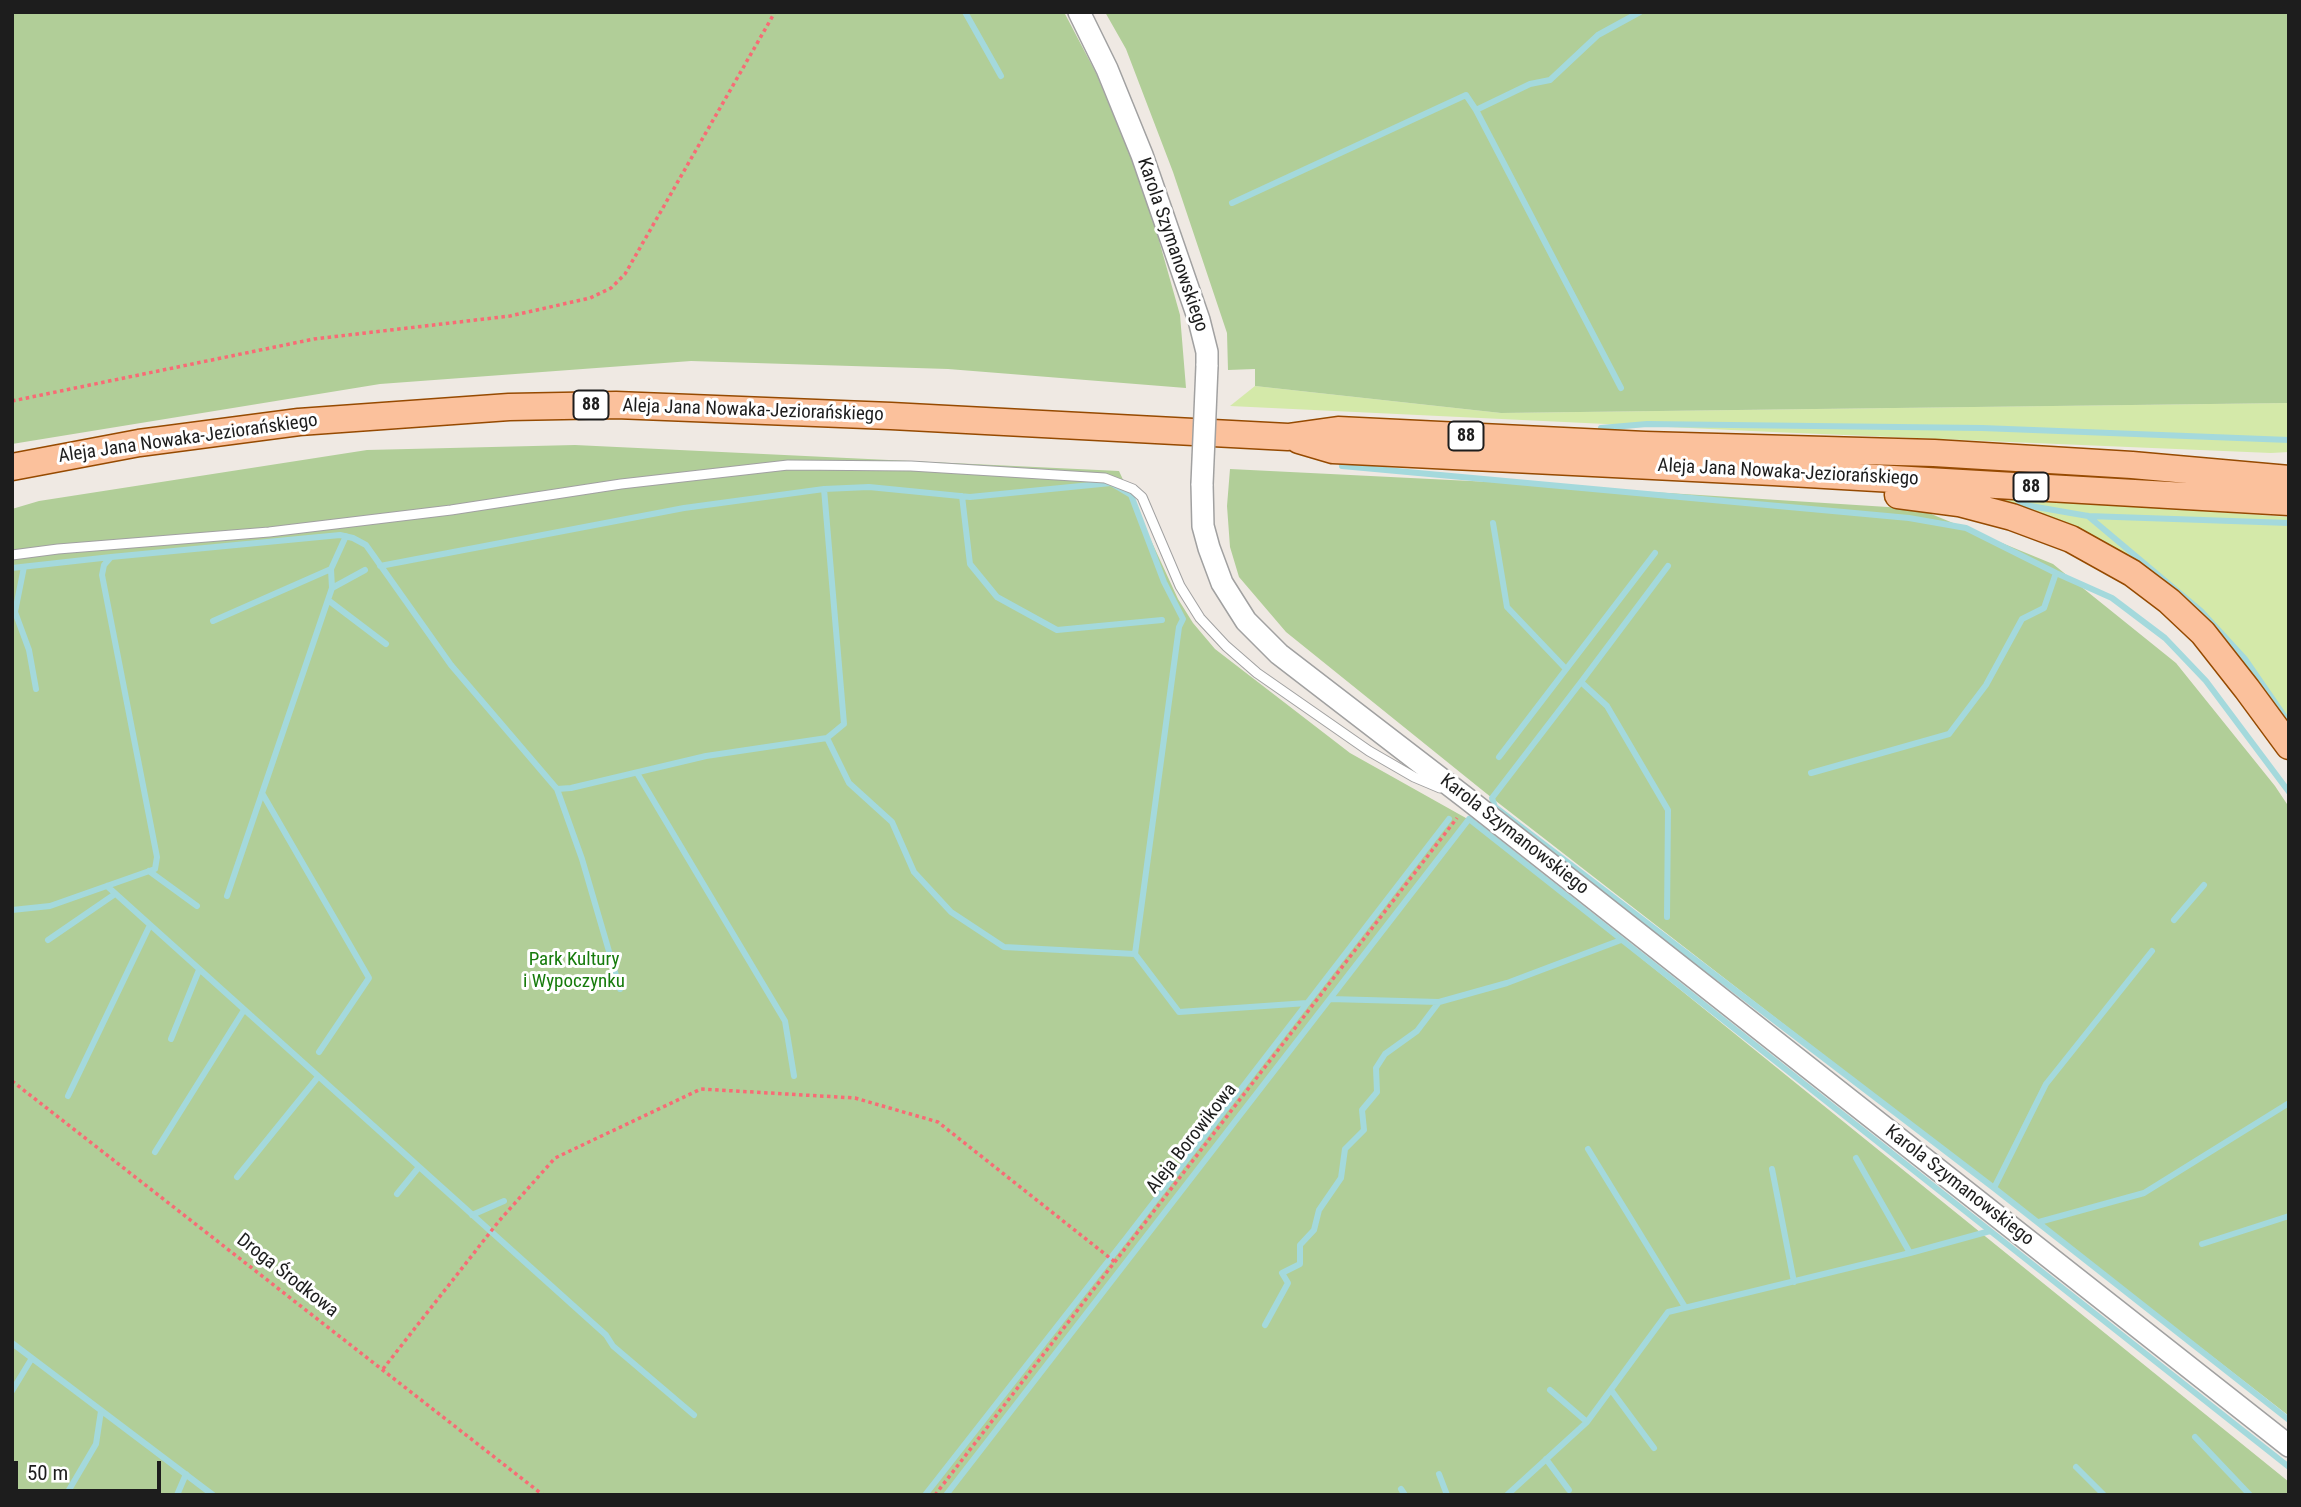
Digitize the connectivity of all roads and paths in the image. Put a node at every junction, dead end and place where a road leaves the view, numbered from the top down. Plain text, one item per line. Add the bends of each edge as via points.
1 (775, 12) edge
2 (1079, 12) edge
3 (12, 401) edge
4 (1288, 437) junction
5 (2289, 463) edge
6 (2132, 465) junction
7 (12, 467) edge
8 (1773, 472) junction
9 (2289, 479) edge
10 (2289, 502) edge
11 (12, 555) edge
12 (2289, 746) edge
13 (1470, 801) junction
14 (12, 1081) edge
15 (1115, 1262) junction
16 (383, 1369) junction
17 (2289, 1446) edge
18 (543, 1495) edge
19 (935, 1495) edge

1 - 3 path via 625,274 611,288 590,298 510,316 314,339
2 - 13 street, Karola Szymanowskiego, bridge via 1142,155 1199,320 1207,352 1201,506 1222,583 1246,621 1288,661
4 - 6 main road, Aleja Jana Nowaka-Jeziorańskiego / 88 via 1338,429
4 - 7 main road, Aleja Jana Nowaka-Jeziorańskiego / 88 via 629,405 509,407 299,422 139,443
4 - 8 main road, Aleja Jana Nowaka-Jeziorańskiego / 88 via 1334,450
5 - 6 main road
6 - 9 main road, Aleja Jana Nowaka-Jeziorańskiego / 88
8 - 10 main road, Aleja Jana Nowaka-Jeziorańskiego / 88
8 - 12 main road via 1959,503 2071,539 2132,573 2186,617
11 - 13 lane via 282,531 789,465 911,466 1105,478 1142,497 1180,586 1199,618 1226,646 1369,751
13 - 15 path, Aleja Borowikowa
13 - 17 street, Karola Szymanowskiego
14 - 16 path, Droga Środkowa
15 - 16 path via 938,1122 855,1098 701,1089 555,1158 499,1221
15 - 19 path, Aleja Borowikowa
16 - 18 path, Droga Środkowa

